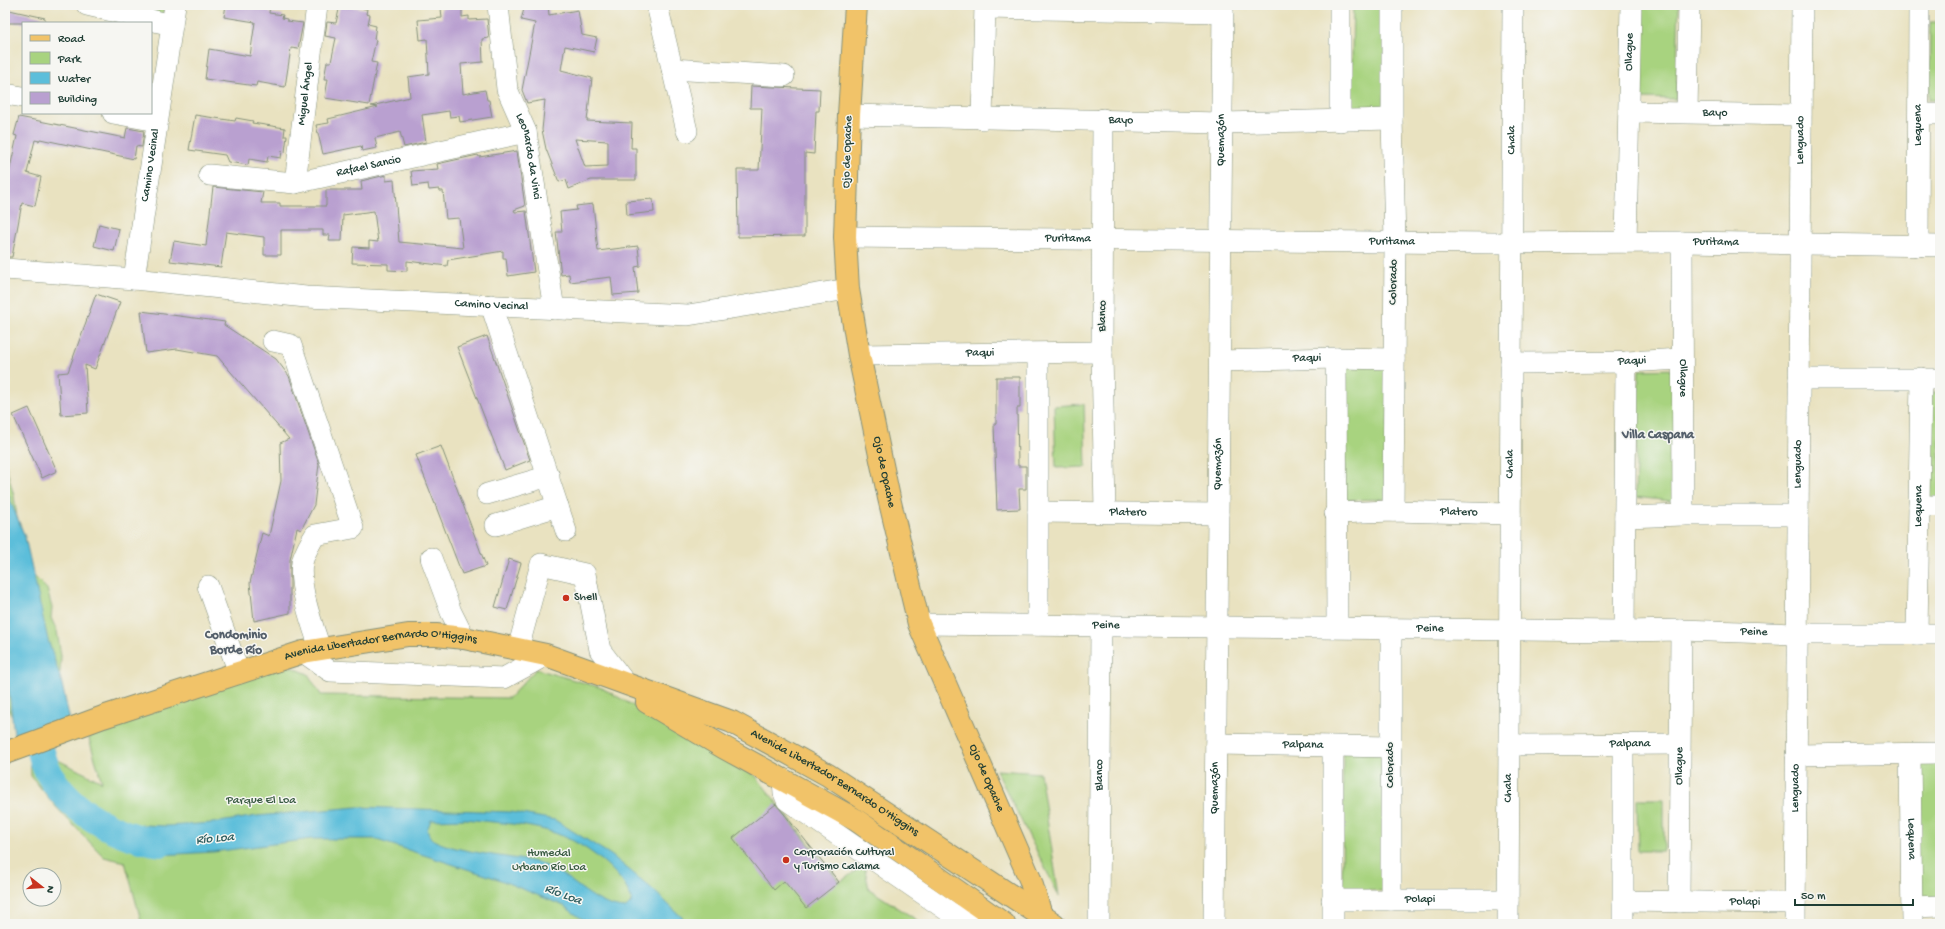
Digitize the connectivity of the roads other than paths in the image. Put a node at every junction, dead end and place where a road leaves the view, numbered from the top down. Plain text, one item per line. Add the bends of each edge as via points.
1 (87, 5) edge
2 (317, 5) edge
3 (498, 5) edge
4 (657, 5) edge
5 (856, 5) edge
6 (1340, 5) edge
7 (1392, 5) edge
8 (1513, 5) edge
9 (1631, 5) edge
10 (1689, 5) edge
11 (1802, 5) edge
12 (1919, 5) edge
13 (985, 7) edge
14 (1223, 9) edge
15 (174, 15) edge
16 (672, 69) junction
17 (784, 76) dead end
18 (5, 94) edge
19 (22, 97) edge
20 (1630, 112) junction
21 (1687, 112) junction
22 (118, 114) edge
23 (1919, 114) junction
24 (1940, 114) edge
25 (849, 115) junction
26 (1800, 115) junction
27 (982, 119) junction
28 (1103, 119) junction
29 (1392, 119) junction
30 (1340, 120) junction
31 (157, 121) junction
32 (1222, 123) junction
33 (687, 131) dead end
34 (526, 132) junction
35 (209, 175) dead end
36 (295, 183) junction
37 (845, 237) junction
38 (1104, 240) junction
39 (1221, 241) junction
40 (1395, 242) junction
41 (1626, 242) junction
42 (1682, 242) junction
43 (1512, 243) junction
44 (1800, 245) junction
45 (1918, 246) junction
46 (1940, 246) edge
47 (5, 269) edge
48 (134, 279) junction
49 (848, 289) junction
50 (491, 305) junction
51 (554, 309) junction
52 (273, 341) dead end
53 (1102, 352) junction
54 (1038, 354) junction
55 (859, 355) junction
56 (1336, 358) junction
57 (1394, 359) junction
58 (1682, 359) junction
59 (1220, 361) junction
60 (1511, 362) junction
61 (1626, 362) junction
62 (1930, 378) edge
63 (1799, 379) junction
64 (549, 476) junction
65 (487, 494) dead end
66 (558, 506) junction
67 (1919, 506) junction
68 (1940, 506) edge
69 (1393, 511) junction
70 (1038, 512) junction
71 (1105, 512) junction
72 (1335, 513) junction
73 (1218, 514) junction
74 (1510, 514) junction
75 (1683, 515) junction
76 (1797, 515) junction
77 (1625, 517) junction
78 (496, 526) dead end
79 (566, 531) dead end
80 (431, 558) dead end
81 (208, 586) dead end
82 (919, 624) junction
83 (1038, 626) junction
84 (1101, 626) junction
85 (1217, 627) junction
86 (1337, 627) junction
87 (1391, 629) junction
88 (1510, 629) junction
89 (1681, 630) junction
90 (1624, 631) junction
91 (1796, 634) junction
92 (1917, 634) junction
93 (1940, 634) edge
94 (464, 638) junction
95 (518, 649) junction
96 (312, 650) junction
97 (546, 655) junction
98 (239, 673) junction
99 (599, 674) junction
100 (626, 684) junction
101 (1216, 744) junction
102 (1679, 744) junction
103 (1509, 745) junction
104 (1623, 745) junction
105 (1332, 747) junction
106 (1391, 747) junction
107 (5, 753) edge
108 (1940, 753) edge
109 (1910, 754) junction
110 (1796, 755) junction
111 (783, 779) junction
112 (856, 820) junction
113 (843, 837) junction
114 (1332, 900) junction
115 (1391, 900) junction
116 (1508, 900) junction
117 (1623, 902) junction
118 (1679, 902) junction
119 (1795, 903) junction
120 (1940, 906) edge
121 (980, 907) junction
122 (1912, 915) edge
123 (1044, 921) edge
124 (1004, 924) edge
125 (1099, 924) edge
126 (1214, 924) edge
127 (1332, 924) edge
128 (1508, 924) edge
129 (1623, 924) edge
130 (1795, 924) edge

1 - 15 street
2 - 36 street, Miguel Ángel
3 - 34 street, Leonardo da Vinci via 507,89
4 - 16 street
5 - 25 main road, Ojo de Opache
6 - 30 street
7 - 29 street, Colorado
8 - 43 street, Chala
9 - 20 street, Ollague
10 - 21 street
11 - 26 street, Lenguado
12 - 23 street, Lequena
13 - 14 street
13 - 27 street
14 - 32 street, Quemazón
15 - 31 street, Camino Vecinal
16 - 17 street
16 - 33 street
18 - 19 street
20 - 21 street, Bayo
20 - 41 street, Ollague
21 - 26 street, Bayo
22 - 31 street
23 - 24 street
23 - 45 street, Lequena
25 - 27 street, Bayo
25 - 37 main road, Ojo de Opache
26 - 44 street, Lenguado
27 - 28 street, Bayo
28 - 32 street, Bayo
28 - 38 street, Blanco
29 - 30 street, Bayo
29 - 40 street, Colorado
30 - 32 street, Bayo
31 - 48 street, Camino Vecinal
32 - 39 street, Quemazón
34 - 36 street, Rafael Sancio
34 - 51 street, Leonardo da Vinci
35 - 36 street, Rafael Sancio
37 - 38 street, Puritama
37 - 49 main road, Ojo de Opache
38 - 39 street, Puritama
38 - 53 street, Blanco
39 - 40 street, Puritama
39 - 59 street, Quemazón
40 - 43 street, Puritama
40 - 57 street, Colorado
41 - 42 street, Puritama
41 - 43 street, Puritama
42 - 44 street, Puritama
42 - 58 street, Ollague
43 - 60 street, Chala
44 - 45 street, Puritama
44 - 63 street, Lenguado
45 - 46 street, Puritama
47 - 48 street, Camino Vecinal
48 - 50 street, Camino Vecinal via 306,297
49 - 51 street, Camino Vecinal via 688,315
49 - 55 main road, Ojo de Opache
50 - 51 street, Camino Vecinal
50 - 64 street
52 - 96 street via 291,345 353,528 315,535 307,549 302,564
53 - 54 street, Paqui
53 - 71 street, Blanco
54 - 55 street, Paqui
54 - 70 street
55 - 82 main road, Ojo de Opache
56 - 57 street, Paqui
56 - 59 street, Paqui
56 - 72 street
57 - 69 street, Colorado
58 - 61 street, Paqui
58 - 75 street, Ollague
59 - 73 street, Quemazón
60 - 61 street, Paqui
60 - 74 street, Chala
61 - 77 street
62 - 63 street
62 - 67 street, Lequena
63 - 76 street, Lenguado
64 - 65 street
64 - 66 street
66 - 78 street
66 - 79 street
67 - 68 street
67 - 92 street, Lequena
69 - 72 street, Platero
69 - 74 street, Platero
70 - 71 street, Platero
70 - 83 street
71 - 73 street, Platero
72 - 86 street
73 - 85 street, Quemazón
74 - 88 street, Chala
75 - 76 street
75 - 77 street
76 - 91 street, Lenguado
77 - 90 street
80 - 94 street via 451,612
81 - 98 street
82 - 83 street, Peine
82 - 123 main road, Ojo de Opache via 1030,878
83 - 84 street, Peine
84 - 85 street, Peine
84 - 125 street, Blanco
85 - 86 street, Peine
85 - 101 street, Quemazón
86 - 87 street, Peine
87 - 88 street, Peine
87 - 106 street, Colorado
88 - 90 street, Peine
88 - 103 street, Chala
89 - 90 street, Peine
89 - 91 street, Peine
89 - 102 street, Ollague
91 - 92 street, Peine
91 - 110 street, Lenguado
92 - 93 street, Peine
94 - 95 main road, Avenida Libertador Bernardo O'Higgins
94 - 96 main road, Avenida Libertador Bernardo O'Higgins via 408,635
95 - 97 main road, Avenida Libertador Bernardo O'Higgins
95 - 100 street via 541,564 585,574 600,650
96 - 97 street via 330,671 504,678
96 - 98 main road, Avenida Libertador Bernardo O'Higgins
97 - 99 main road, Avenida Libertador Bernardo O'Higgins
98 - 107 main road, Avenida Libertador Bernardo O'Higgins via 103,717
99 - 100 main road, Avenida Libertador Bernardo O'Higgins
99 - 111 main road, Avenida Libertador Bernardo O'Higgins
100 - 123 main road, Avenida Libertador Bernardo O'Higgins via 732,722 828,775
101 - 105 street, Palpana
101 - 126 street, Quemazón
102 - 104 street, Palpana
102 - 118 street, Ollague
103 - 104 street, Palpana
103 - 116 street, Chala
104 - 117 street
105 - 106 street, Palpana
105 - 114 street
106 - 115 street, Colorado
108 - 109 street
109 - 110 street
109 - 122 street, Lequena
110 - 119 street, Lenguado
111 - 112 main road, Avenida Libertador Bernardo O'Higgins
111 - 113 street via 787,800
112 - 113 street
112 - 121 main road, Avenida Libertador Bernardo O'Higgins
113 - 121 street via 954,915 958,916
114 - 115 street, Polapi
114 - 127 street
115 - 116 street, Polapi
116 - 128 street, Chala
117 - 118 street, Polapi
117 - 129 street
118 - 119 street, Polapi
119 - 130 street, Lenguado
120 - 122 street
121 - 124 main road, Avenida Libertador Bernardo O'Higgins

